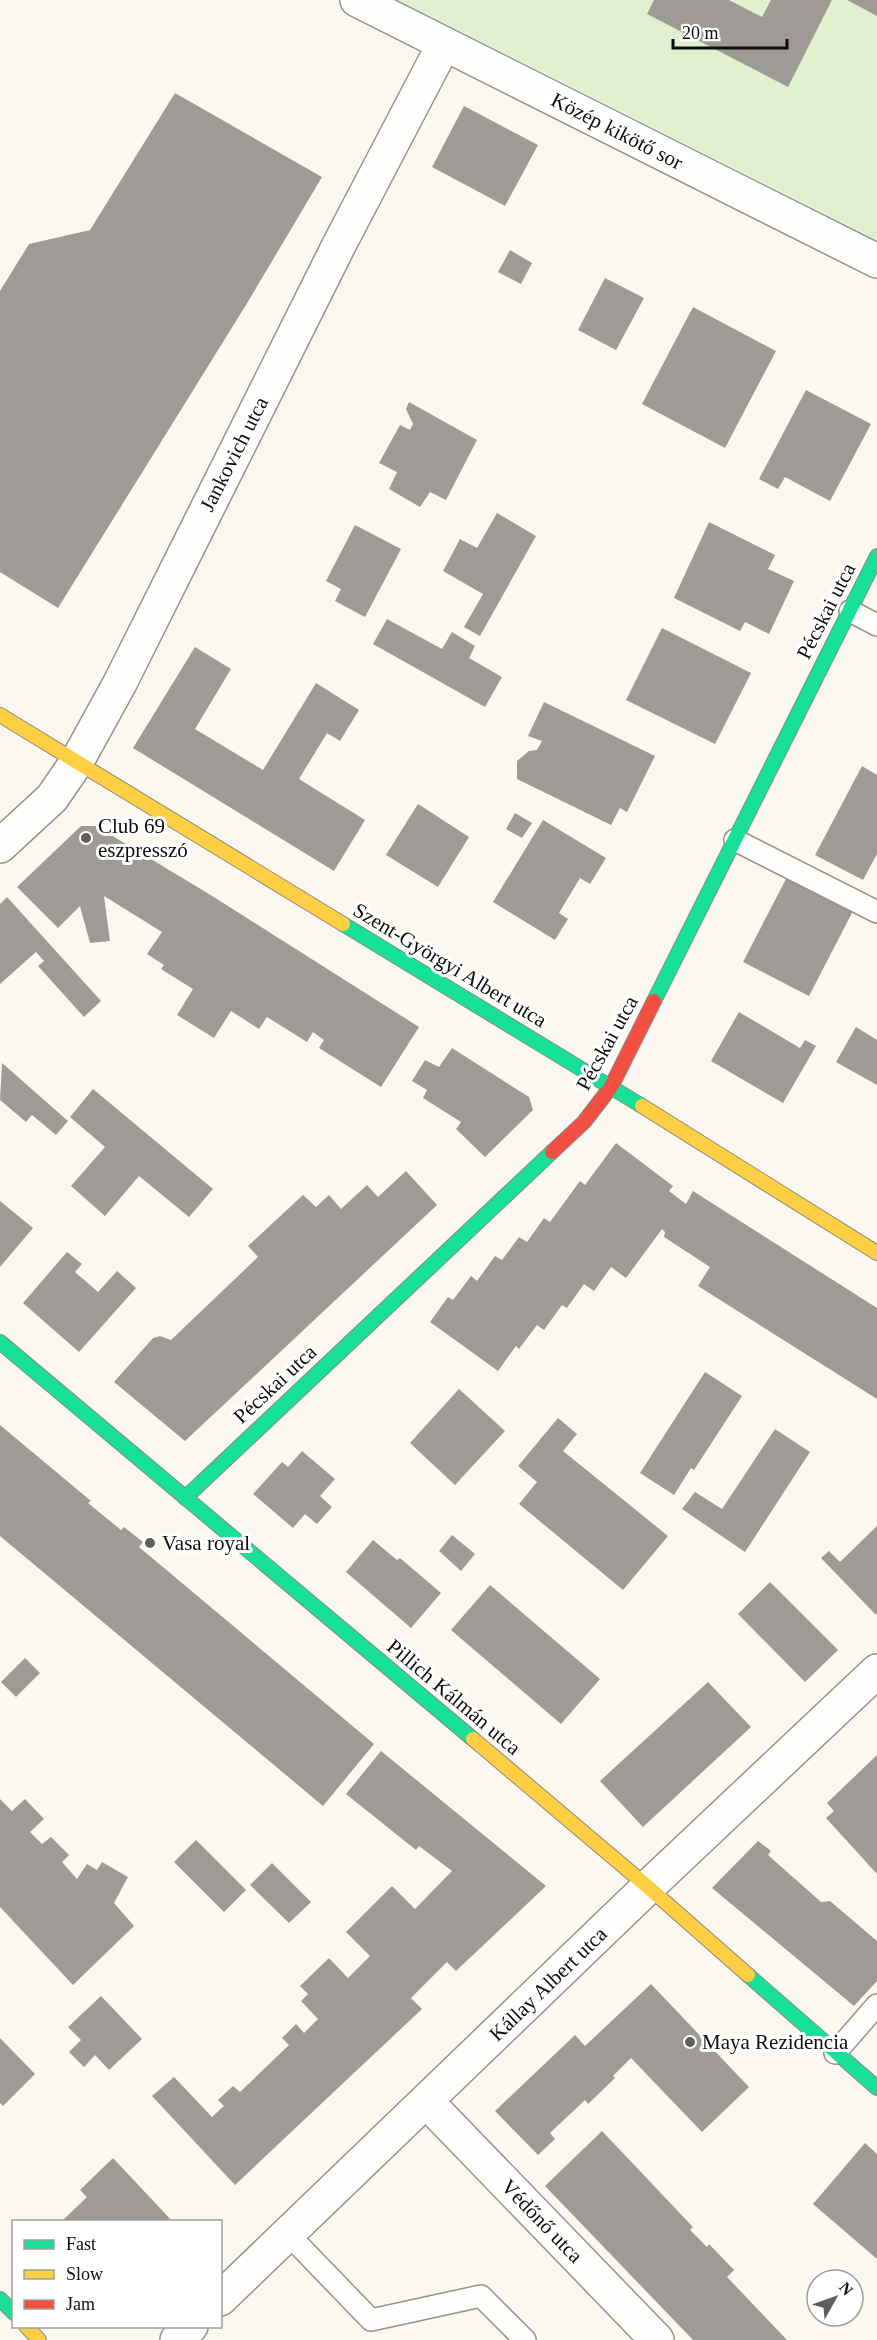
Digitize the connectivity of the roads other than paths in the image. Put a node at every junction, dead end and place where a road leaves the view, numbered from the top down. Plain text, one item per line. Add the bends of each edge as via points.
1 (357, 0) edge
2 (444, 44) junction
3 (877, 261) edge
4 (877, 556) edge
5 (850, 611) junction
6 (877, 625) edge
7 (0, 715) edge
8 (76, 763) junction
9 (735, 840) junction
10 (0, 846) edge
11 (877, 912) edge
12 (611, 1087) junction
13 (877, 1253) edge
14 (0, 1342) edge
15 (185, 1498) junction
16 (877, 1671) edge
17 (648, 1887) junction
18 (877, 2005) edge
19 (835, 2053) junction
20 (877, 2088) edge
21 (427, 2102) junction
22 (288, 2234) junction
23 (222, 2297) edge
24 (0, 2299) edge
25 (12, 2311) edge
26 (28, 2328) edge
27 (189, 2328) edge
28 (39, 2340) edge
29 (177, 2340) edge
30 (525, 2340) edge
31 (657, 2340) edge

1 - 2 street, Közép kikötő sor
2 - 3 street, Közép kikötő sor
2 - 8 street, Jankovich utca
4 - 5 street, Pécskai utca
5 - 6 lane
5 - 9 street, Pécskai utca
7 - 8 street, Szent-Györgyi Albert utca
8 - 10 street, Jankovich utca via 52,798
8 - 12 street, Szent-Györgyi Albert utca
9 - 11 lane
9 - 12 street, Pécskai utca
12 - 13 street, Szent-Györgyi Albert utca
12 - 15 street, Pécskai utca via 584,1122
14 - 15 street, Pillich Kálmán utca
15 - 17 street, Pillich Kálmán utca
16 - 17 street, Kállay Albert utca
17 - 19 street, Pillich Kálmán utca
17 - 21 street, Kállay Albert utca
18 - 19 lane
19 - 20 street, Pillich Kálmán utca
21 - 22 street, Kállay Albert utca
21 - 31 street, Védőnő utca
22 - 23 street, Kállay Albert utca
22 - 30 lane via 371,2320 481,2296
24 - 25 street
26 - 28 street
27 - 29 street

